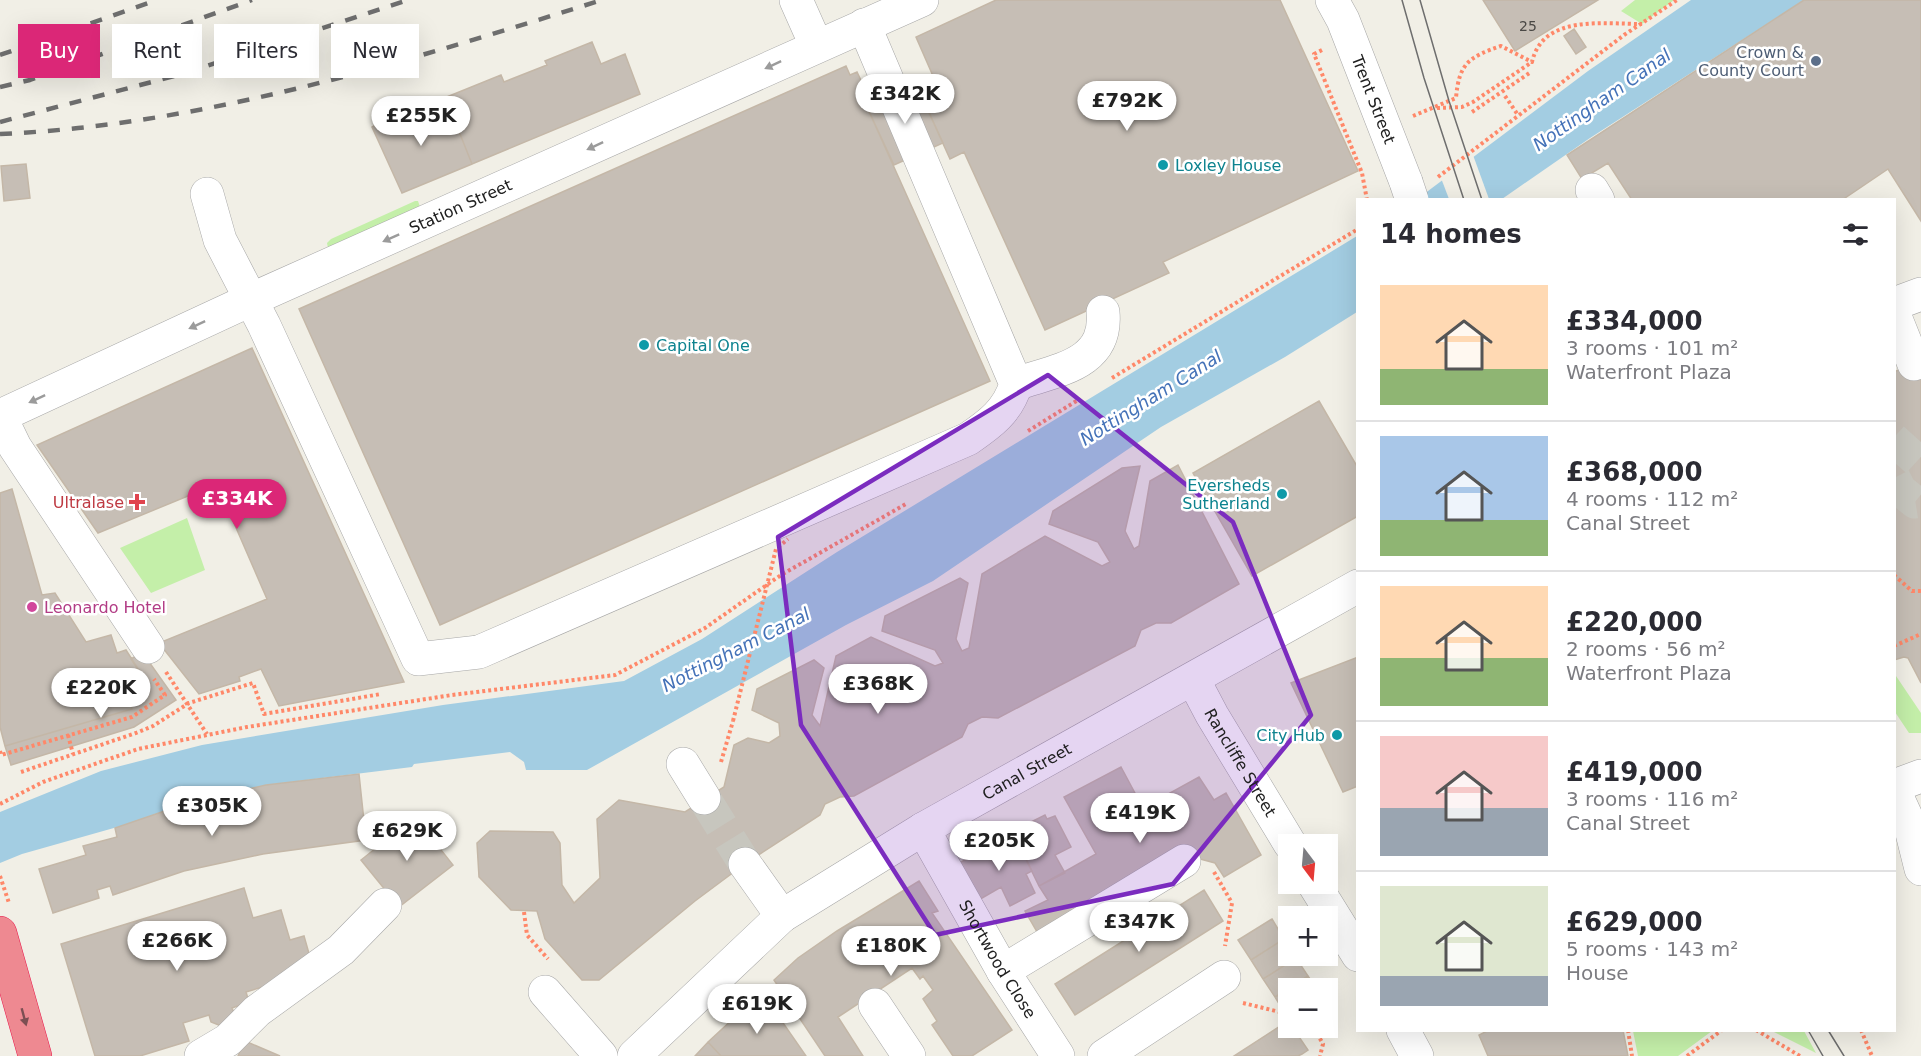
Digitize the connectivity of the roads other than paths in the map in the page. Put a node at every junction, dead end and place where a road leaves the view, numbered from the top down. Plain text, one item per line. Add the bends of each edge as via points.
1 (796, 0) edge
2 (922, 0) edge
3 (1332, 0) edge
4 (864, 25) junction
5 (816, 45) junction
6 (1416, 188) edge
7 (207, 194) dead end
8 (1921, 294) edge
9 (250, 300) junction
10 (1896, 303) edge
11 (1103, 312) dead end
12 (1896, 319) edge
13 (1914, 364) dead end
14 (1016, 384) junction
15 (0, 416) edge
16 (1356, 587) edge
17 (150, 662) road end
18 (1193, 679) junction
19 (683, 764) dead end
20 (1921, 776) edge
21 (1896, 787) edge
22 (1896, 793) edge
23 (704, 798) tunnel mouth
24 (923, 829) junction
25 (1284, 834) edge
26 (1184, 861) road end
27 (746, 864) tunnel mouth
28 (1921, 869) edge
29 (1320, 894) edge
30 (385, 905) dead end
31 (782, 916) junction
32 (0, 933) edge
33 (1356, 952) edge
34 (1003, 971) junction
35 (1224, 977) road end
36 (545, 992) dead end
37 (875, 1005) dead end
38 (1404, 1032) edge
39 (1050, 1053) edge
40 (35, 1056) edge
41 (201, 1056) edge
42 (601, 1056) edge
43 (634, 1056) edge
44 (909, 1056) edge
45 (1104, 1056) edge
46 (1417, 1056) edge

1 - 5 street
2 - 4 street, Station Street
3 - 6 street, Trent Street
4 - 5 street, Station Street
4 - 14 street
5 -> 9 street, Station Street
7 - 9 street via 218,232
8 - 10 street
9 - 14 street via 418,659 480,652 968,439 1011,402
9 -> 15 street, Station Street
11 - 14 street via 1103,335 1083,361
12 - 13 street
15 - 17 street via 15,447
16 - 18 street, Canal Street
18 - 24 street, Canal Street
18 - 25 street, Rancliffe Street
19 - 23 street
20 - 21 street
22 - 28 street via 1910,825
24 - 31 street, Canal Street
24 - 34 street, Shortwood Close
26 - 34 street
27 - 31 street
29 - 33 street
30 - 41 street via 340,950 257,1011 228,1040
31 - 43 street, Canal Street
32 -> 40 highway
34 - 39 street, Shortwood Close
35 - 45 street
36 - 42 street
37 - 44 street
38 - 46 street

